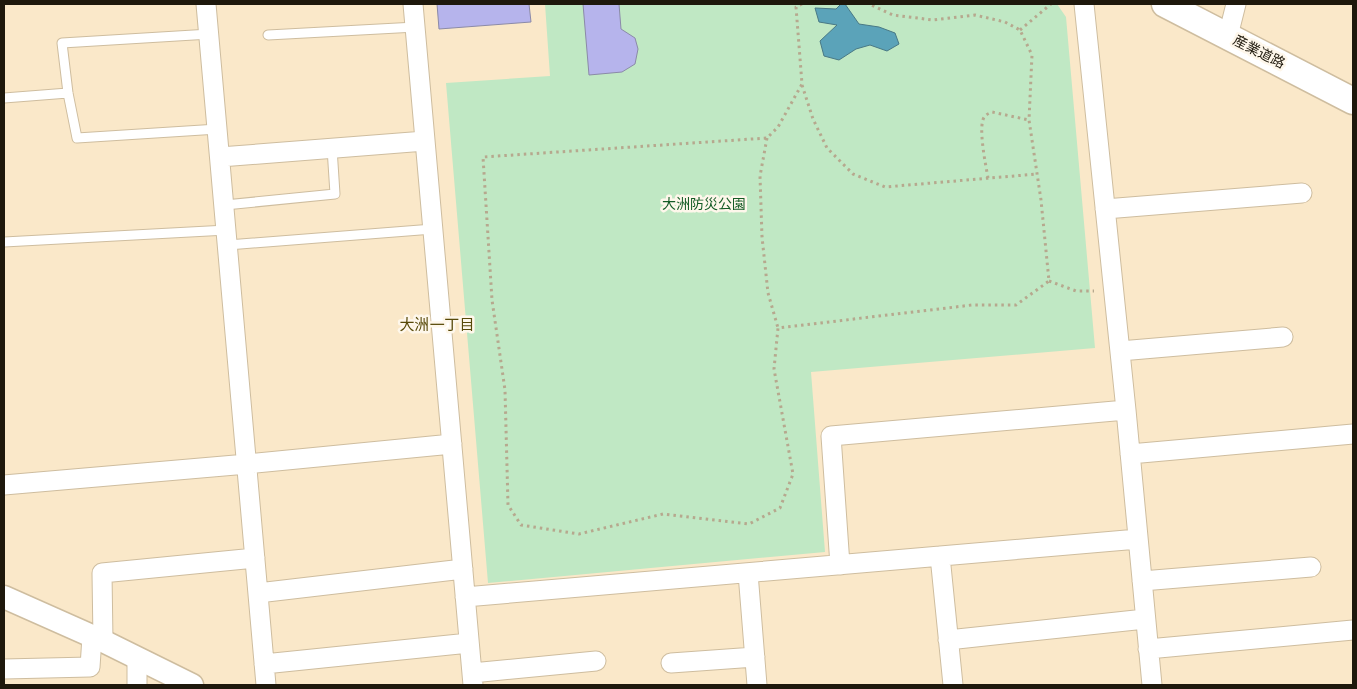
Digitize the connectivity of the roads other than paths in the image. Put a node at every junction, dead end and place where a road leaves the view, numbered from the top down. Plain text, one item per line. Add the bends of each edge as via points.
1 (206, 4) edge
2 (413, 4) edge
3 (1084, 4) edge
4 (1165, 4) edge
5 (1236, 4) edge
6 (416, 27) junction
7 (210, 34) junction
8 (268, 36) dead end
9 (1228, 36) junction
10 (68, 93) junction
11 (4, 98) edge
12 (1353, 101) edge
13 (218, 128) junction
14 (426, 141) junction
15 (332, 148) junction
16 (220, 157) junction
17 (1302, 193) dead end
18 (225, 205) junction
19 (1105, 209) junction
20 (433, 229) junction
21 (227, 237) junction
22 (4, 242) edge
23 (1283, 337) dead end
24 (1120, 351) junction
25 (1126, 410) junction
26 (1353, 434) edge
27 (452, 444) junction
28 (1130, 454) junction
29 (247, 464) junction
30 (4, 485) edge
31 (1138, 540) junction
32 (940, 556) junction
33 (255, 558) junction
34 (840, 565) junction
35 (1311, 567) dead end
36 (463, 569) junction
37 (748, 573) junction
38 (1142, 581) junction
39 (258, 593) junction
40 (465, 596) junction
41 (4, 597) edge
42 (1145, 619) junction
43 (1353, 630) edge
44 (97, 639) junction
45 (948, 640) junction
46 (469, 643) junction
47 (1148, 649) junction
48 (755, 657) junction
49 (137, 658) junction
50 (596, 661) dead end
51 (671, 663) dead end
52 (264, 664) junction
53 (4, 669) edge
54 (472, 679) edge
55 (137, 685) edge
56 (192, 685) edge
57 (266, 685) edge
58 (757, 685) edge
59 (953, 685) edge
60 (1152, 685) edge

1 - 7 street
2 - 6 street
3 - 19 street
4 - 9 main road, 産業道路
5 - 9 street
6 - 8 lane
6 - 14 street
7 - 10 lane via 62,43
7 - 13 street
9 - 12 main road, 産業道路
10 - 11 lane
10 - 13 lane via 77,138
13 - 16 street
14 - 15 street
14 - 20 street
15 - 16 street
15 - 18 lane via 335,194
16 - 18 street
17 - 19 street
18 - 21 street
19 - 24 street
20 - 21 lane
20 - 27 street
21 - 22 lane
21 - 29 street
23 - 24 street
24 - 25 street
25 - 28 street
25 - 34 street via 831,436
26 - 28 street
27 - 29 street
27 - 36 street
28 - 31 street
29 - 30 street
29 - 33 street
31 - 32 street
31 - 38 street
32 - 34 street
32 - 45 street
33 - 39 street
33 - 44 street via 102,573
34 - 37 street
35 - 38 street
36 - 39 street
36 - 40 street
37 - 40 street
37 - 48 street
38 - 42 street
39 - 52 street
40 - 46 street
41 - 44 street
42 - 45 street
42 - 47 street
43 - 47 street
44 - 49 street
44 - 53 street via 90,667
45 - 59 street
46 - 52 street
46 - 54 street
47 - 60 street
48 - 51 street
48 - 58 street
49 - 55 street
49 - 56 street
50 - 54 street
52 - 57 street

